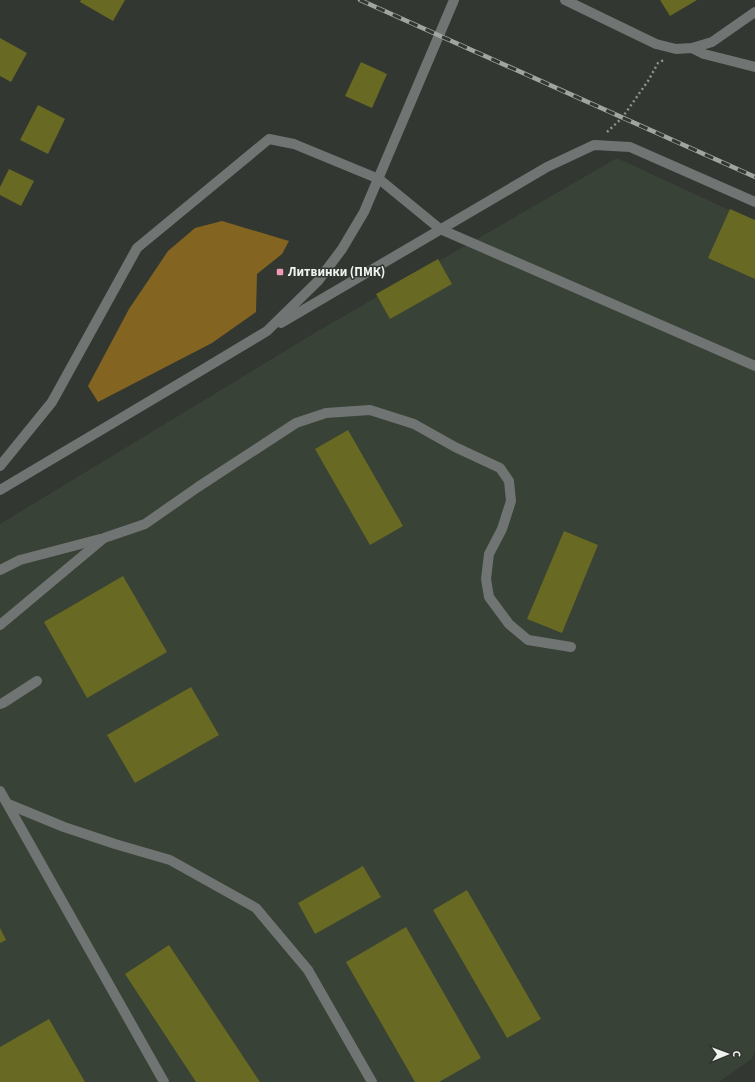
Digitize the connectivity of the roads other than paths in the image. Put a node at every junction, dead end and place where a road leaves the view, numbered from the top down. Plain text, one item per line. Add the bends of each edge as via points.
1 (454, 0) edge
2 (565, 0) edge
3 (755, 12) edge
4 (688, 49) junction
5 (755, 67) edge
6 (379, 179) junction
7 (755, 202) edge
8 (440, 229) junction
9 (267, 331) junction
10 (755, 366) edge
11 (0, 466) edge
12 (0, 490) edge
13 (104, 538) junction
14 (0, 570) edge
15 (0, 625) edge
16 (571, 647) dead end
17 (37, 680) dead end
18 (0, 704) edge
19 (0, 791) edge
20 (8, 804) junction
21 (164, 1082) edge
22 (372, 1082) edge

1 - 6 street
2 - 4 street via 656,44
3 - 4 street via 715,41
4 - 5 street
6 - 8 street
6 - 9 street via 364,212 329,267
6 - 11 street via 294,144 269,139 137,248 52,402
7 - 8 street via 630,147 594,145 547,167
8 - 9 street
8 - 10 street
9 - 12 street
13 - 14 street via 20,560
13 - 15 street
13 - 16 street via 145,524 296,423 326,413 370,410 414,424 500,468 509,481 512,501 489,554 486,579 489,597 509,624 528,640
17 - 18 street
19 - 20 street
20 - 21 street
20 - 22 street via 64,827 170,860 256,908 308,970

